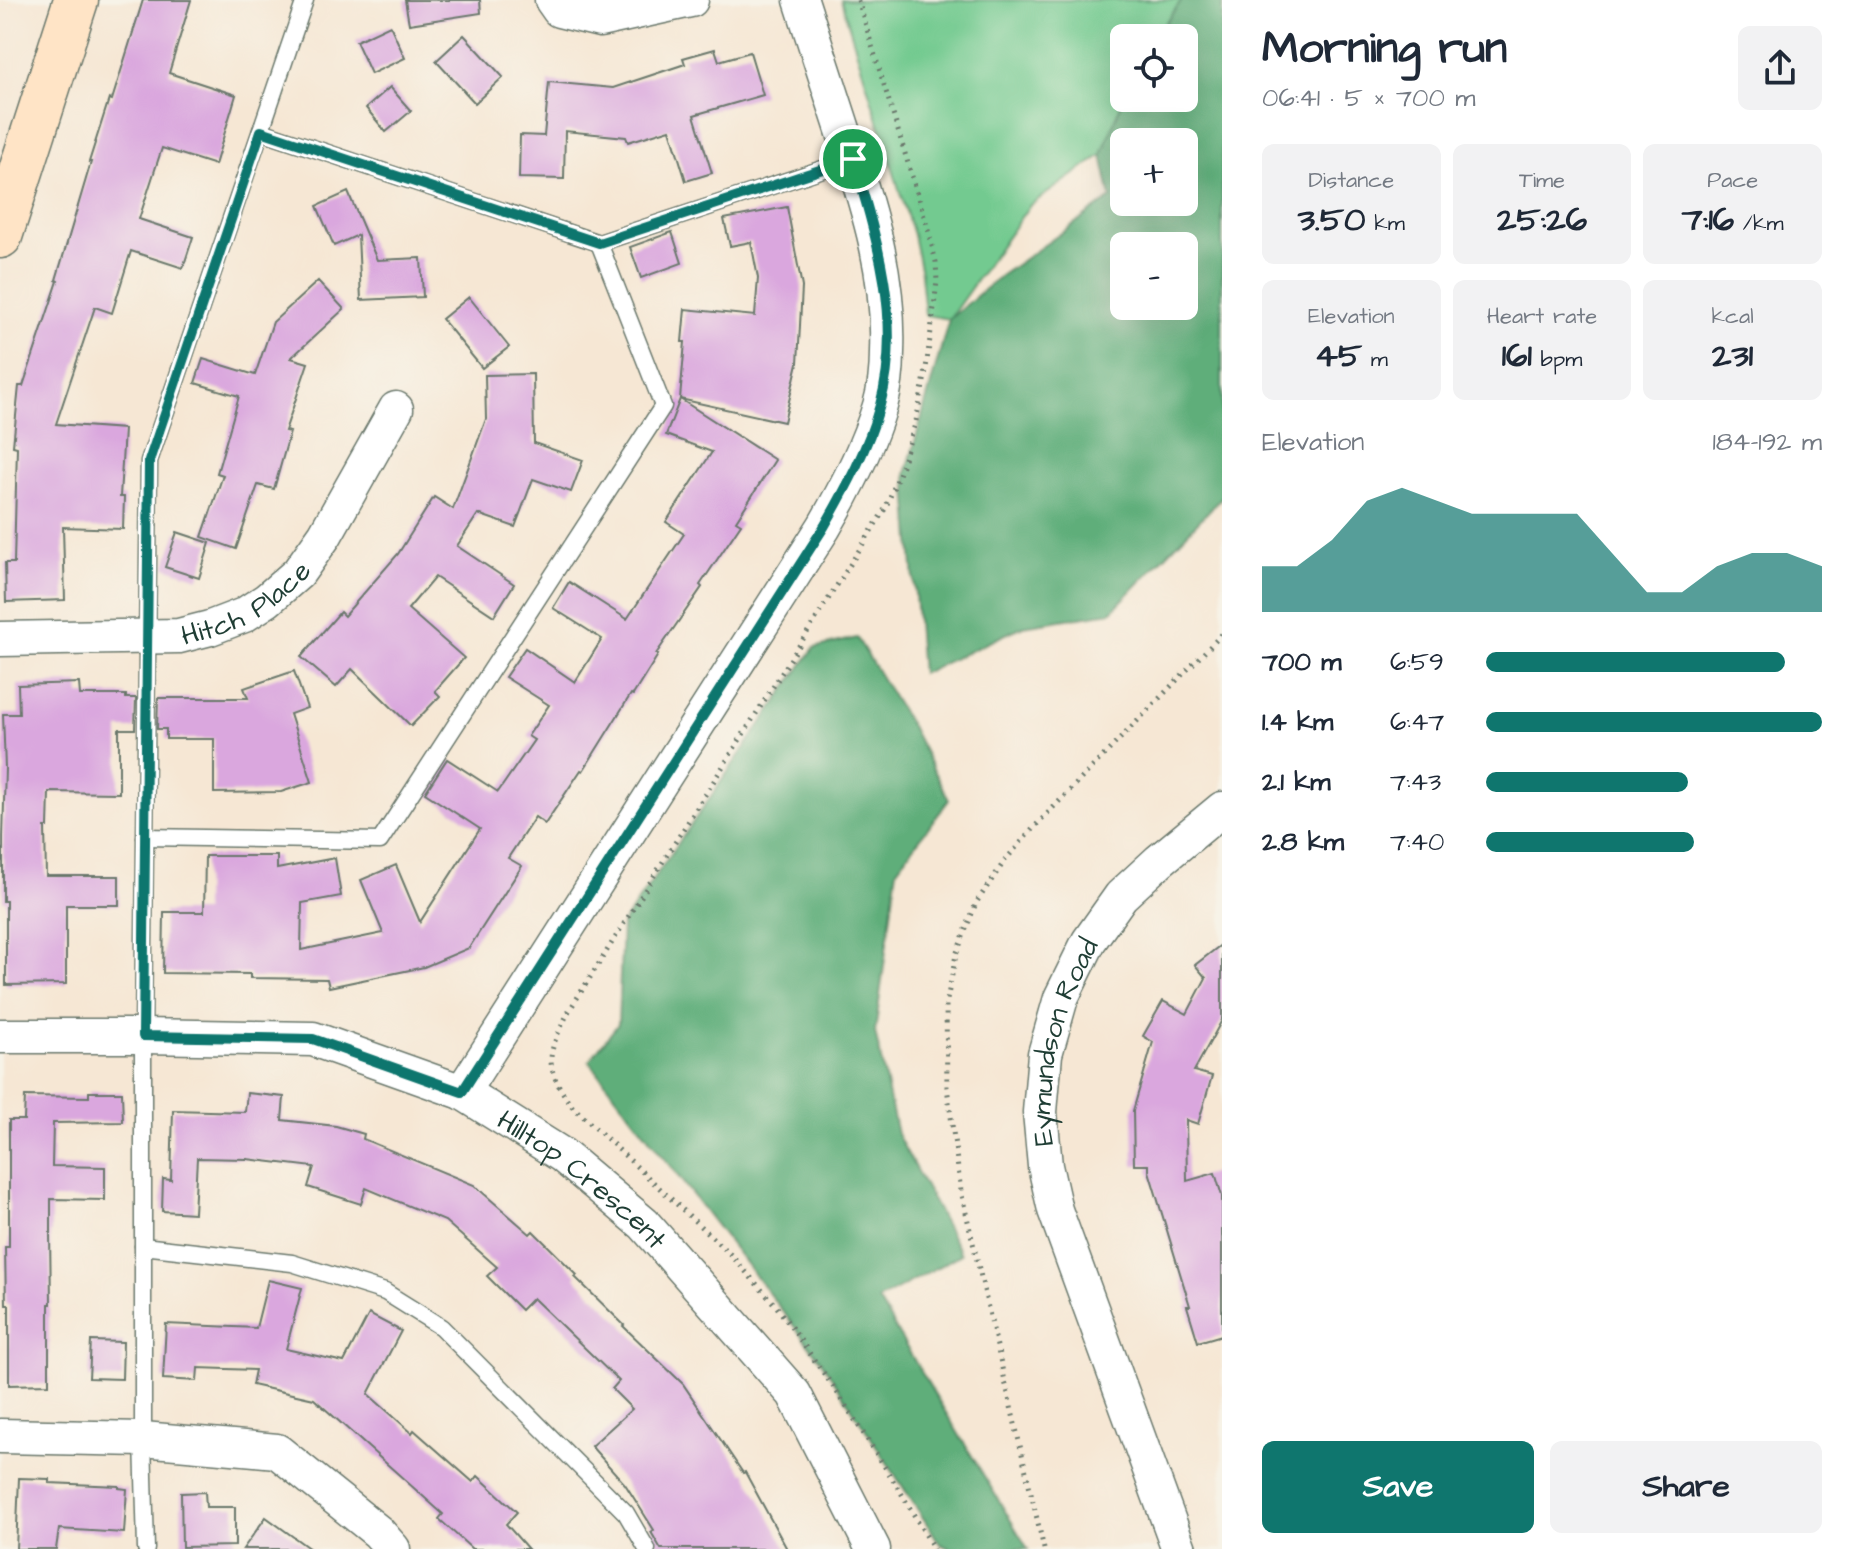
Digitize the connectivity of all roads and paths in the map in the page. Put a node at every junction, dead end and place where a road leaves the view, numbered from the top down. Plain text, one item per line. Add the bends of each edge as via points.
1 (76, 0) edge
2 (305, 0) edge
3 (552, 0) edge
4 (691, 0) edge
5 (801, 0) edge
6 (858, 0) edge
7 (261, 131) junction
8 (853, 159) junction
9 (0, 236) edge
10 (599, 243) junction
11 (396, 409) dead end
12 (147, 637) junction
13 (0, 639) edge
14 (1222, 809) edge
15 (145, 837) junction
16 (0, 1036) edge
17 (143, 1036) junction
18 (462, 1092) junction
19 (143, 1246) junction
20 (0, 1436) edge
21 (143, 1439) junction
22 (146, 1549) edge
23 (393, 1549) edge
24 (647, 1549) edge
25 (873, 1549) edge
26 (934, 1549) edge
27 (1179, 1549) edge

1 - 9 street
2 - 7 lane
3 - 4 street via 559,10 600,20
5 - 8 street
6 - 26 path via 936,262 916,421 885,509 569,1011 550,1061 556,1083 572,1106 731,1255 777,1307 839,1395
7 - 10 lane
7 - 12 lane via 149,461
8 - 10 lane
8 - 18 street via 873,224 889,321 881,404 866,447 824,527
10 - 15 lane via 663,406 380,841
11 - 12 street, Hitch Place via 298,573 244,615 179,636
12 - 13 street, Hitch Place
12 - 15 lane
14 - 27 street, Eymundson Road via 1121,896 1089,941 1061,998 1045,1054 1040,1112 1055,1210
15 - 17 lane
16 - 17 street, Hilltop Crescent
17 - 18 street, Hilltop Crescent via 313,1039
17 - 19 lane
18 - 25 street, Hilltop Crescent via 562,1155 644,1224 794,1394
19 - 21 lane
19 - 24 lane via 292,1263 385,1292 441,1327 626,1513
20 - 21 street
21 - 22 lane
21 - 23 street via 277,1451

